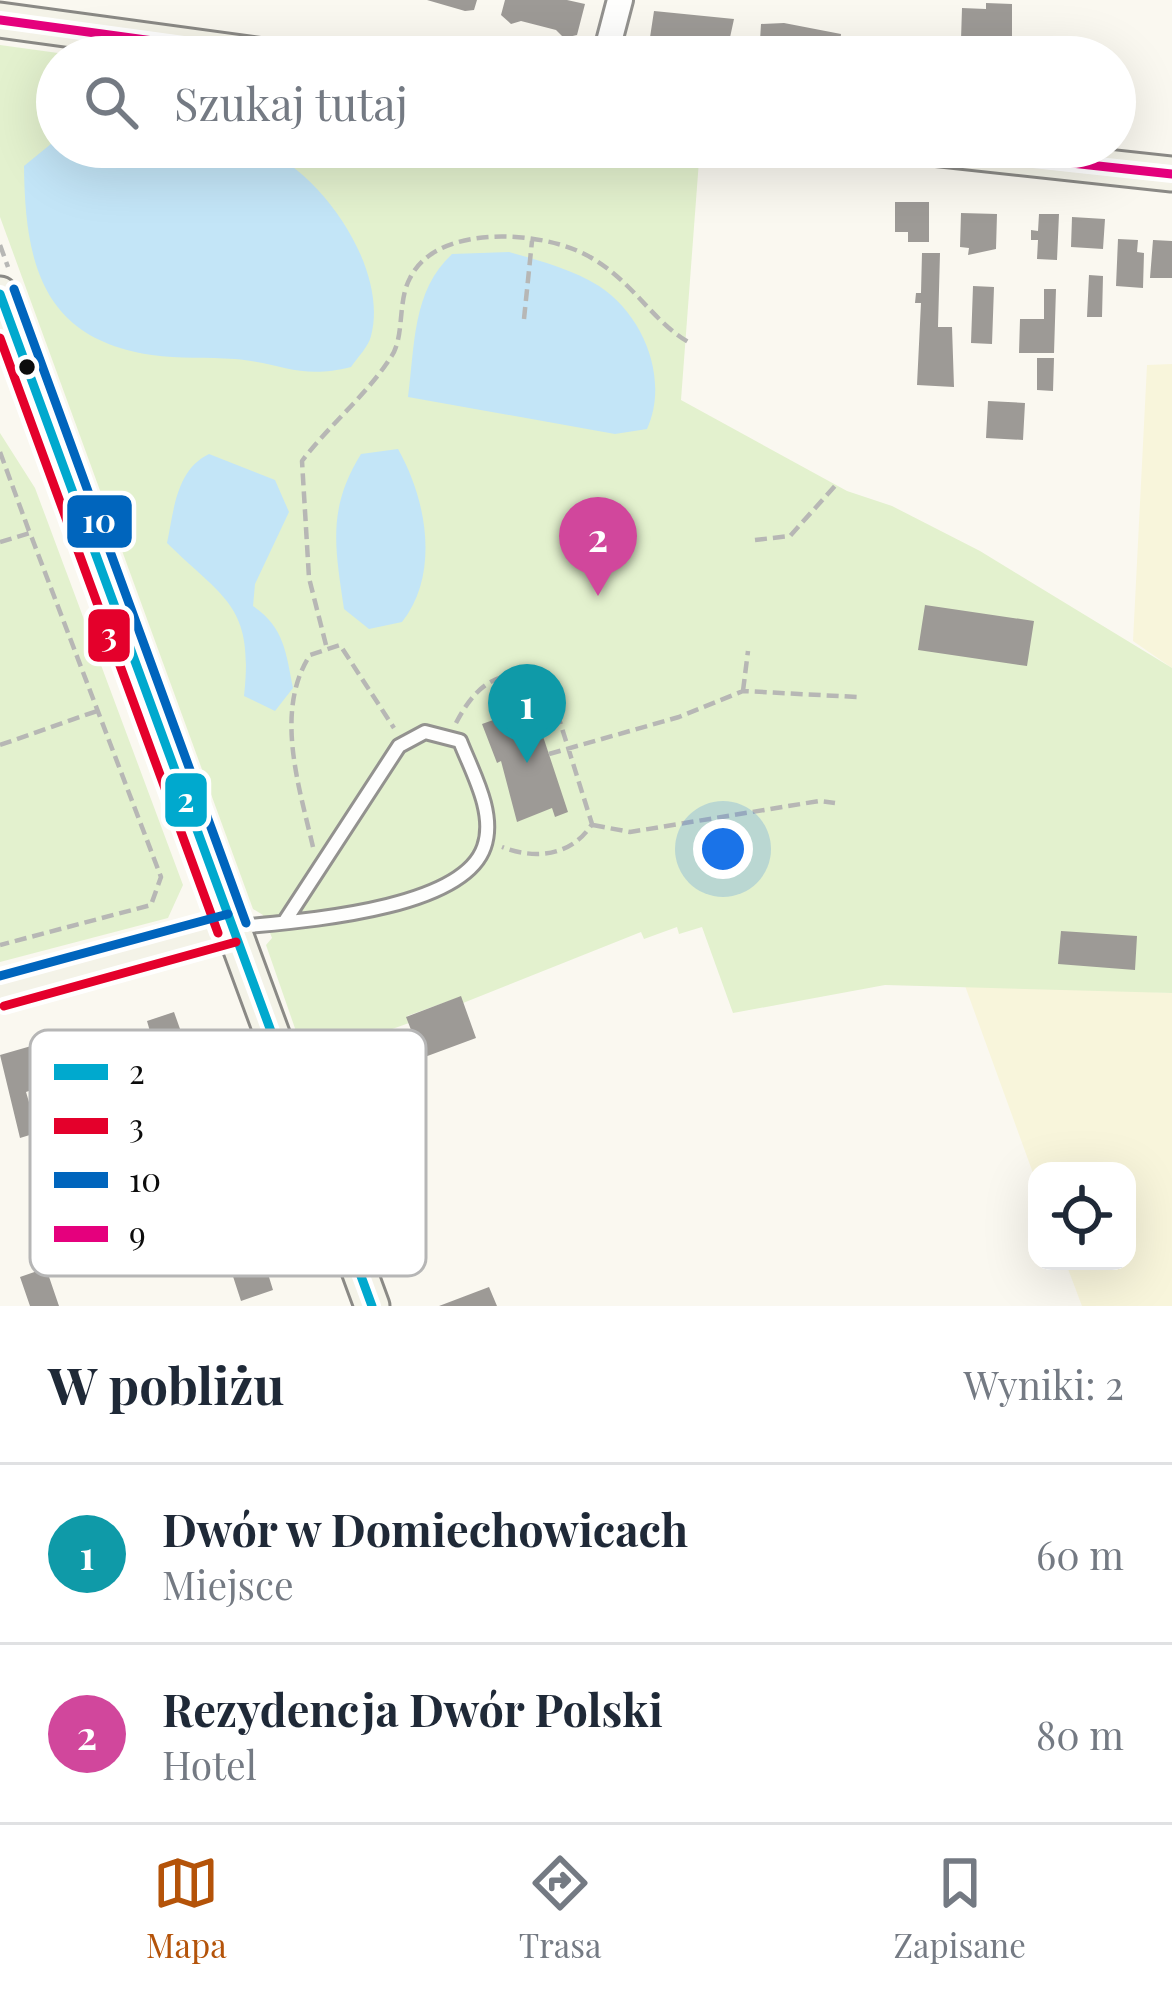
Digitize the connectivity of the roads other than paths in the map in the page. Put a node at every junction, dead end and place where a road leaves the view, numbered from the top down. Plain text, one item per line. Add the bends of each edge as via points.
1 (620, 0) edge
2 (0, 20) edge
3 (117, 36) edge
4 (611, 36) edge
5 (1117, 168) edge
6 (1172, 174) edge
7 (0, 294) edge
8 (285, 921) junction
9 (232, 928) junction
10 (0, 992) edge
11 (270, 1030) edge
12 (361, 1276) edge
13 (372, 1306) edge

1 - 4 street
2 - 3 main road
5 - 6 main road
7 - 9 main road
8 - 8 lane via 341,916 442,886 474,864 486,840 486,811 460,741 425,732 403,743
8 - 9 lane
9 - 10 main road
9 - 11 main road
12 - 13 main road

